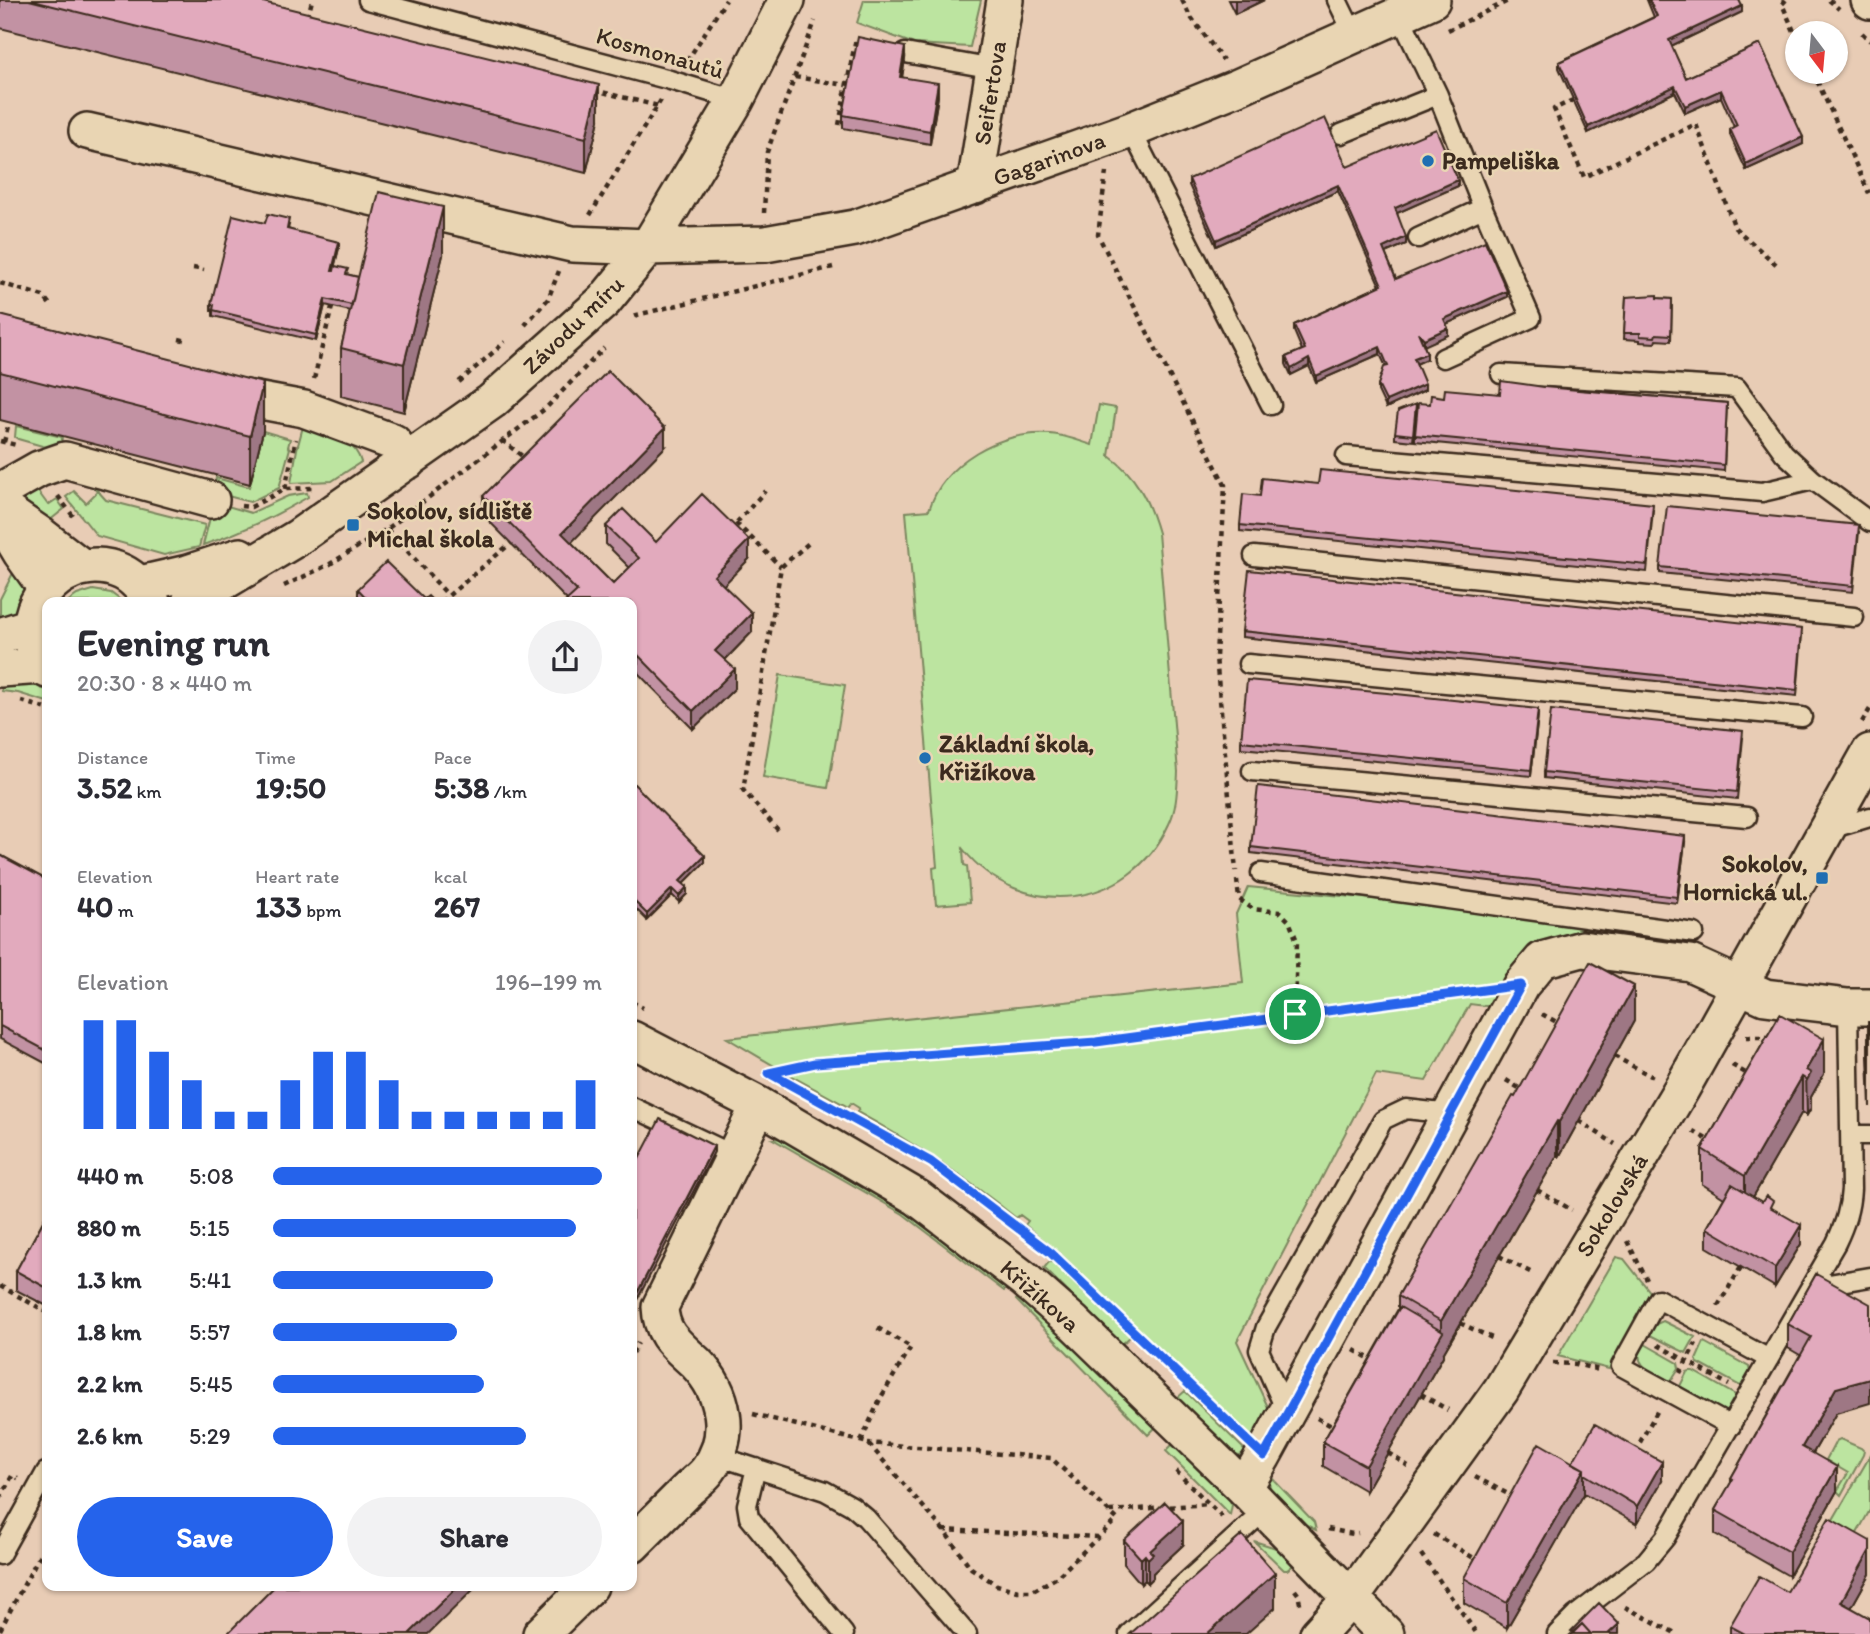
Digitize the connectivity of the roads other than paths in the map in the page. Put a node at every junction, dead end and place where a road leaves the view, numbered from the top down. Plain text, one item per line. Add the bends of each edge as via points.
1 (368, 0) edge
2 (1004, 0) edge
3 (1337, 0) edge
4 (1432, 0) edge
5 (803, 6) edge
6 (1400, 16) junction
7 (1354, 35) junction
8 (905, 52) edge
9 (993, 69) junction
10 (1438, 95) junction
11 (736, 100) junction
12 (1131, 130) junction
13 (87, 131) dead end
14 (1341, 134) dead end
15 (975, 186) junction
16 (1483, 208) junction
17 (1418, 238) dead end
18 (648, 247) junction
19 (1443, 358) dead end
20 (1501, 374) dead end
21 (190, 388) edge
22 (1271, 405) dead end
23 (1346, 456) dead end
24 (408, 461) junction
25 (1814, 480) junction
26 (0, 491) edge
27 (225, 503) road end
28 (0, 507) edge
29 (0, 518) edge
30 (1870, 522) edge
31 (297, 538) junction
32 (1254, 556) dead end
33 (82, 567) junction
34 (46, 588) junction
35 (146, 593) edge
36 (198, 597) edge
37 (1854, 617) dead end
38 (15, 631) edge
39 (42, 662) edge
40 (1248, 664) dead end
41 (42, 668) edge
42 (0, 670) edge
43 (1802, 717) dead end
44 (1870, 752) edge
45 (1252, 771) dead end
46 (1746, 817) dead end
47 (1870, 817) edge
48 (1827, 830) junction
49 (1261, 873) dead end
50 (1694, 933) dead end
51 (1738, 985) junction
52 (1859, 1007) edge
53 (637, 1042) edge
54 (759, 1105) junction
55 (1451, 1114) junction
56 (637, 1115) edge
57 (1851, 1135) junction
58 (1870, 1135) edge
59 (733, 1155) junction
60 (1870, 1277) edge
61 (1822, 1281) junction
62 (1849, 1295) edge
63 (1769, 1360) junction
64 (1287, 1413) junction
65 (1731, 1426) junction
66 (715, 1455) junction
67 (756, 1468) junction
68 (42, 1479) edge
69 (1254, 1499) junction
70 (637, 1540) edge
71 (0, 1555) edge
72 (585, 1591) edge
73 (1350, 1598) junction
74 (1310, 1624) edge
75 (541, 1634) edge
76 (844, 1634) edge
77 (967, 1634) edge
78 (1129, 1634) edge
79 (1386, 1634) edge
80 (1557, 1634) edge

1 - 11 lane, Kosmonautů
2 - 9 street, Seifertova
3 - 7 lane
4 - 6 street, Gagarinova
5 - 11 street, Závodu míru
6 - 7 street, Gagarinova
6 - 10 lane
7 - 12 street, Gagarinova
8 - 9 lane
9 - 15 street, Seifertova
10 - 14 lane
10 - 16 lane
11 - 18 street, Závodu míru
12 - 15 street, Gagarinova
12 - 22 lane
13 - 18 street, Gagarinova via 572,244
15 - 18 street, Gagarinova via 855,228 765,244
16 - 17 lane
16 - 19 lane via 1531,318
18 - 24 street, Závodu míru via 604,301 555,345 492,401
20 - 25 lane via 1737,388 1784,453
21 - 24 street via 304,409 393,442
23 - 25 lane via 1762,492
24 - 31 street, Závodu míru
25 - 30 lane
26 - 27 street via 65,460
28 - 33 street
29 - 34 street
31 - 35 street, Závodu míru via 188,573
31 - 36 street, Závodu míru
32 - 37 lane
33 - 34 street
33 - 35 street via 122,572
34 - 38 street
38 - 39 street via 34,647
40 - 43 lane
41 - 42 street
44 - 48 street, Sokolovská
45 - 46 lane
47 - 48 lane
48 - 51 street, Sokolovská
49 - 50 lane
51 - 52 street via 1765,997
51 - 55 street via 1690,963 1582,948 1542,960 1521,985
51 - 73 street, Sokolovská via 1682,1088 1501,1390
52 - 57 lane
53 - 54 street, Křižíkova
54 - 59 street
54 - 69 street, Křižíkova via 918,1198 1024,1279
55 - 64 street
55 - 64 lane via 1406,1109 1383,1120 1266,1326 1259,1350
56 - 59 lane
57 - 58 lane
57 - 61 lane via 1850,1208
59 - 66 street via 660,1307 667,1334 705,1372 722,1406 723,1429
60 - 61 lane
61 - 62 lane
61 - 63 lane
63 - 65 lane
63 - 65 lane via 1658,1299 1621,1366
64 - 69 street via 1264,1456
65 - 80 lane via 1665,1538 1646,1561
66 - 67 lane
66 - 70 street via 709,1469
67 - 76 lane via 747,1505 749,1517
67 - 77 lane via 825,1491 852,1506
68 - 71 lane
69 - 73 street, Křižíkova
69 - 78 lane via 1239,1534
72 - 75 street
73 - 74 street, Sokolovská
73 - 79 street, Křižíkova

